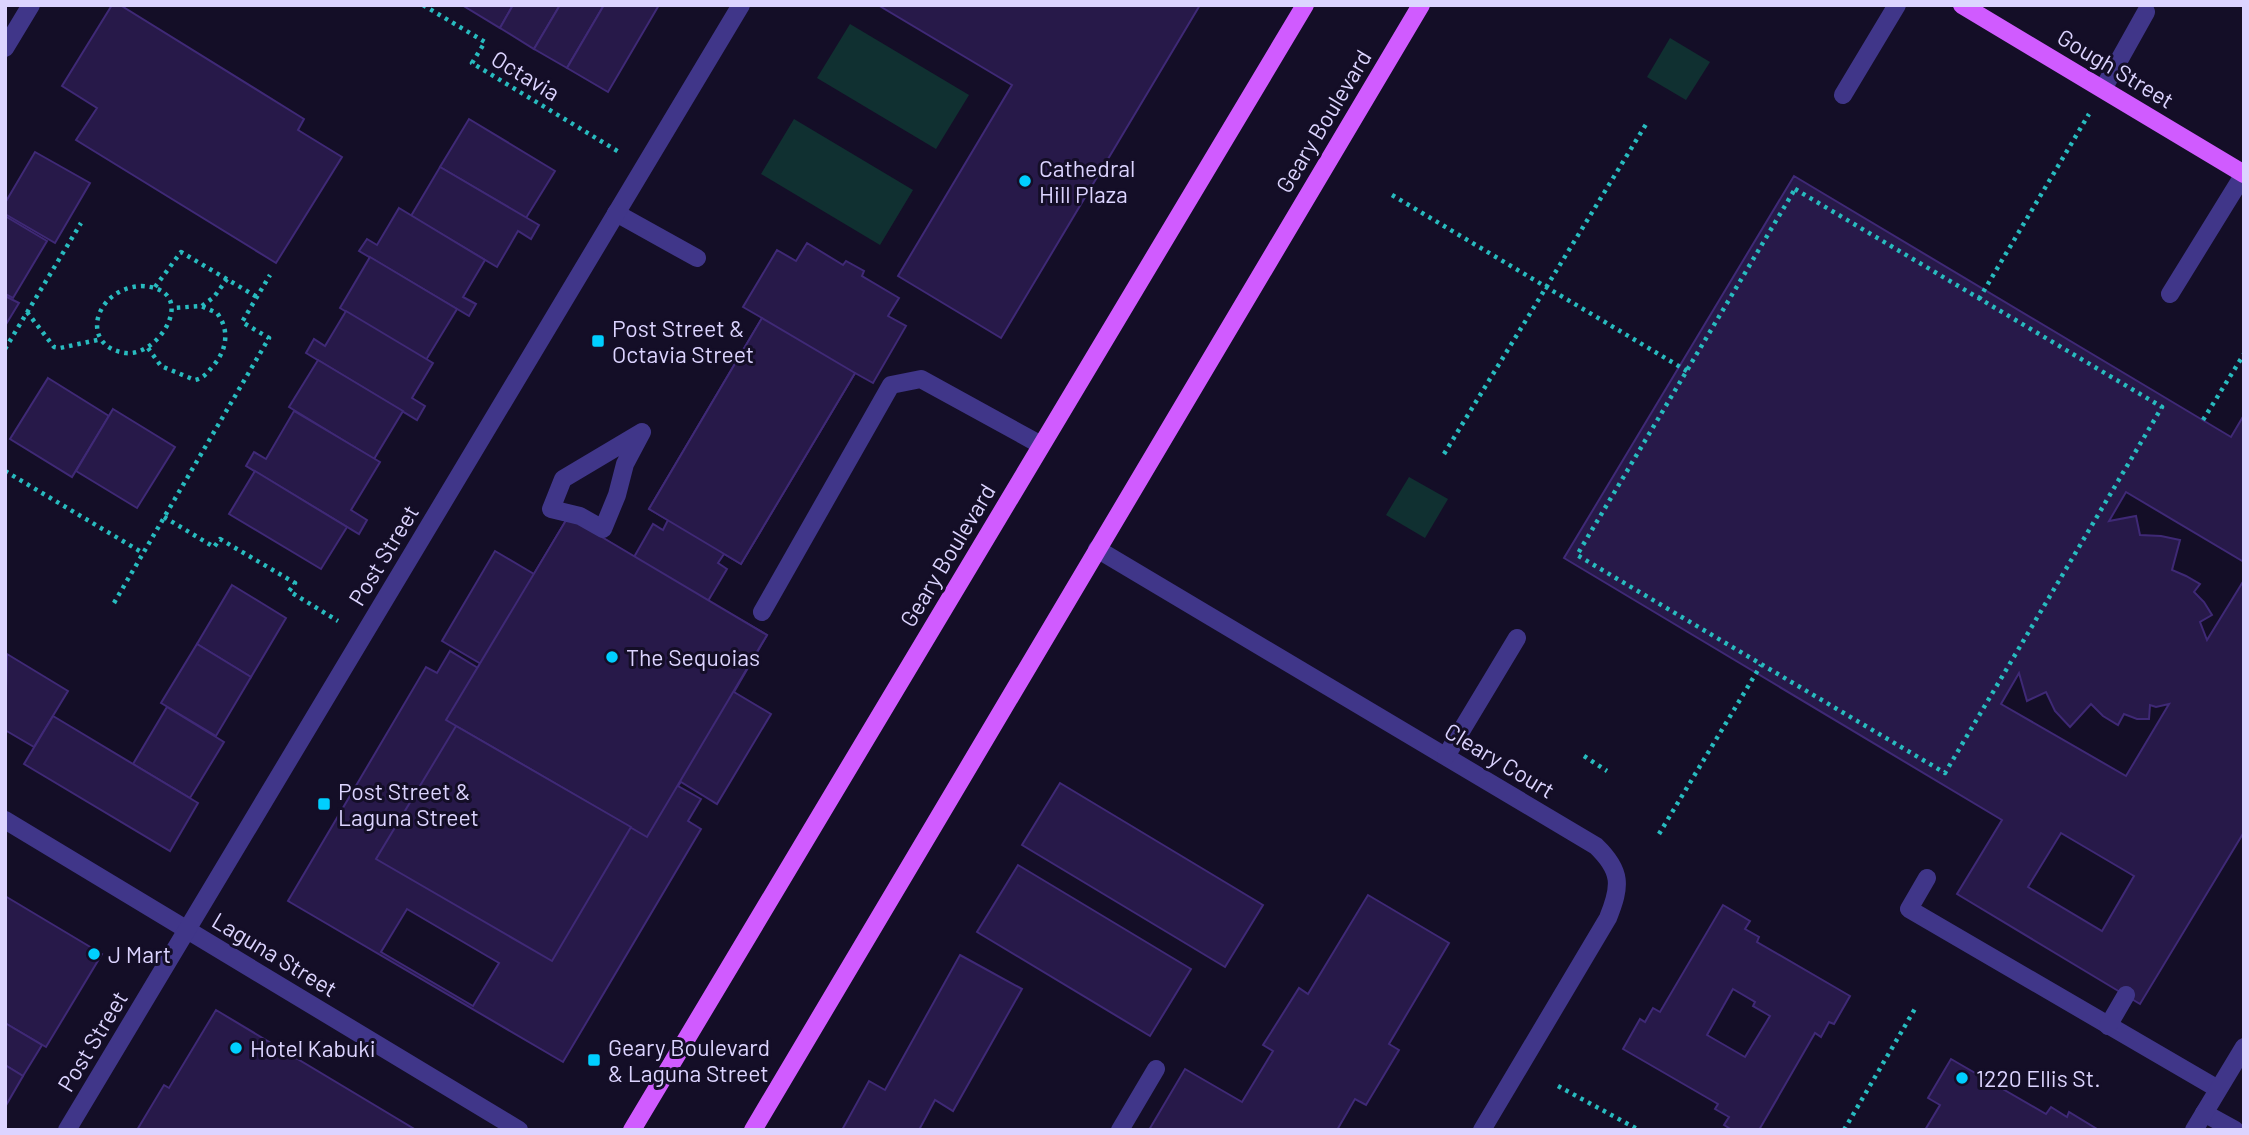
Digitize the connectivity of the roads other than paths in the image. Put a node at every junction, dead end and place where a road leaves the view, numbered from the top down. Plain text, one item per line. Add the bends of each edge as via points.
1 (31, 5) edge
2 (741, 5) edge
3 (1305, 5) edge
4 (1421, 5) edge
5 (1897, 5) edge
6 (1962, 5) edge
7 (2146, 12) dead end
8 (5, 48) edge
9 (2103, 89) junction
10 (1843, 95) dead end
11 (2244, 174) edge
12 (616, 213) junction
13 (697, 258) dead end
14 (2170, 295) dead end
15 (642, 432) joint
16 (1041, 445) junction
17 (1097, 549) junction
18 (762, 612) dead end
19 (1517, 638) dead end
20 (1446, 756) junction
21 (5, 820) edge
22 (1927, 878) dead end
23 (187, 929) junction
24 (2126, 995) dead end
25 (2108, 1026) junction
26 (2244, 1047) edge
27 (1156, 1069) dead end
28 (2218, 1090) junction
29 (2204, 1113) junction
30 (67, 1130) edge
31 (519, 1130) edge
32 (632, 1130) edge
33 (753, 1130) edge
34 (1120, 1130) edge
35 (1482, 1130) edge
36 (2194, 1130) edge
37 (2235, 1130) edge

1 - 8 street
2 - 12 street, Post Street
3 - 16 main road, Geary Boulevard
4 - 17 main road, Geary Boulevard
5 - 10 street
6 - 9 main road, Gough Street
7 - 9 street
9 - 11 main road, Gough Street
11 - 14 street
12 - 13 street
12 - 23 street, Post Street
15 - 15 street via 563,479 551,509 580,516 603,530 625,464
16 - 18 street via 920,379 891,385
16 - 32 main road, Geary Boulevard
17 - 20 street, Cleary Court
17 - 33 main road, Geary Boulevard
19 - 20 street
20 - 35 street, Cleary Court via 1596,846 1612,860 1618,879 1608,918
21 - 23 street, Laguna Street
22 - 25 street via 1909,909
23 - 30 street, Post Street
23 - 31 street, Laguna Street
24 - 25 street
25 - 28 street
26 - 28 street
27 - 34 street
28 - 29 street
29 - 36 street
29 - 37 street

